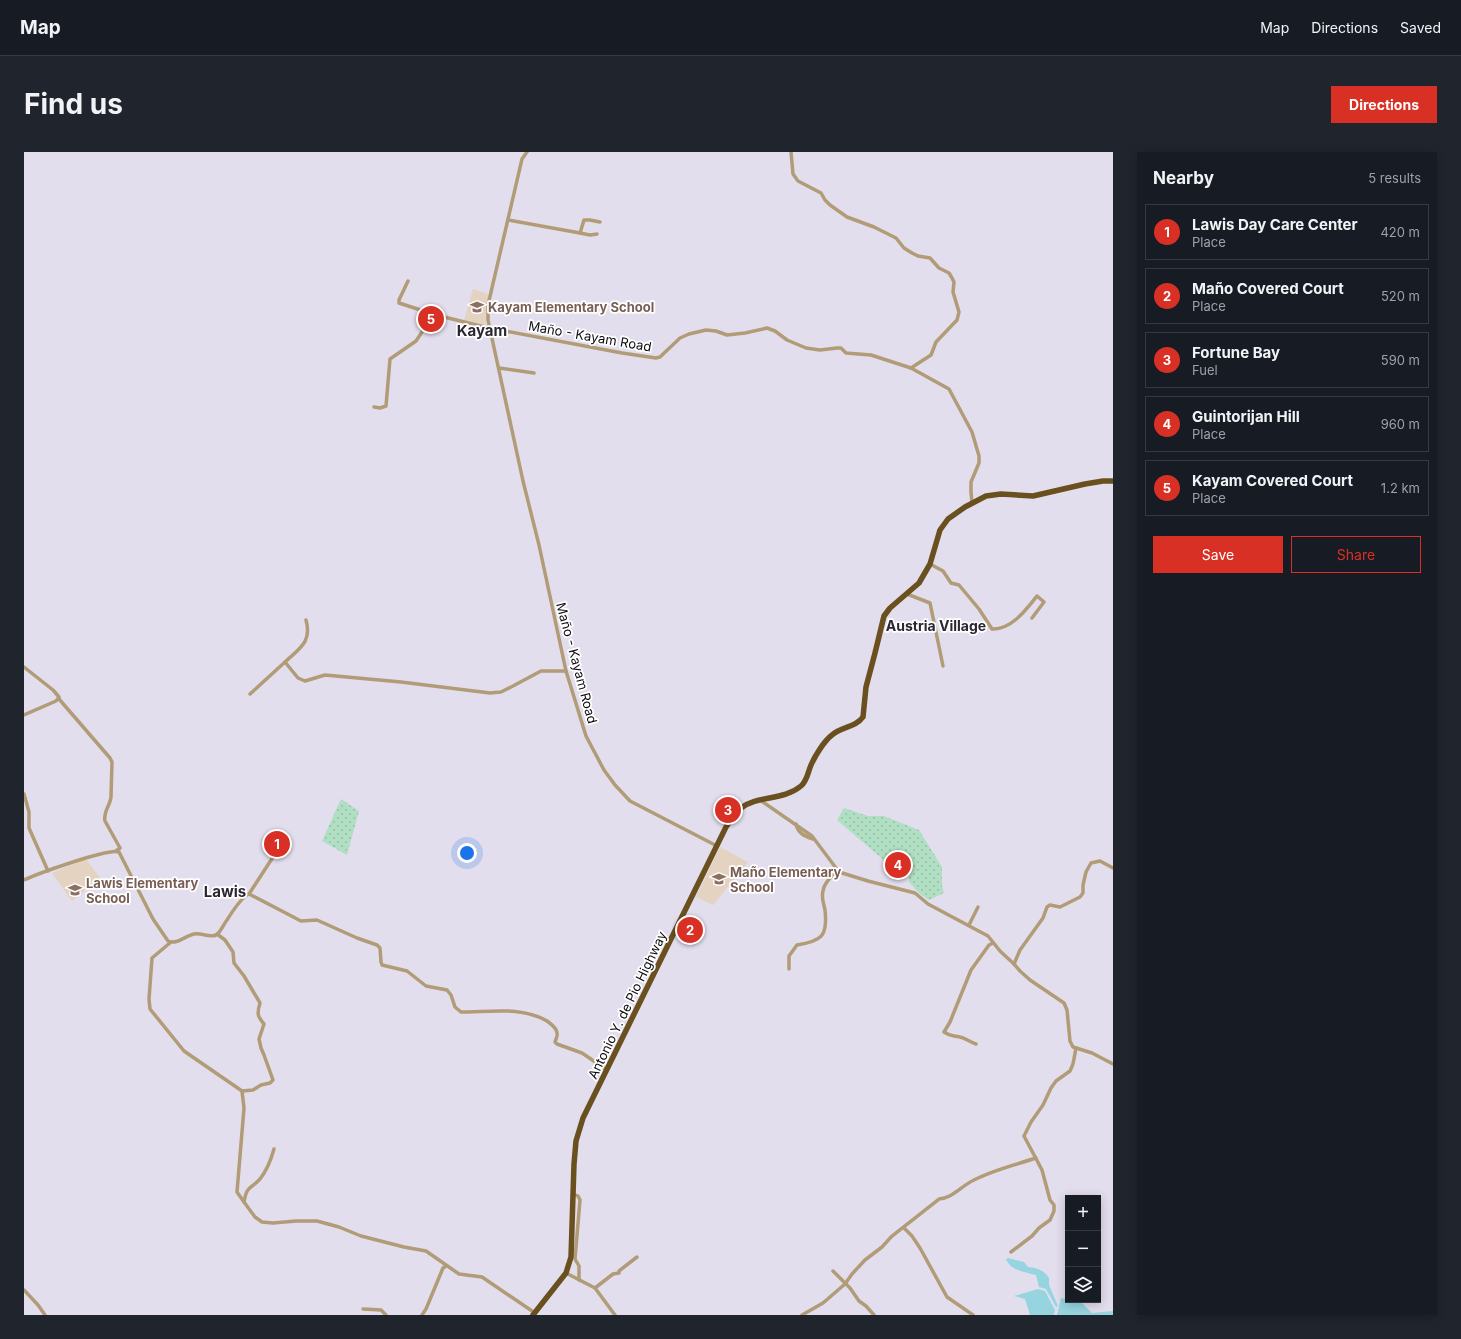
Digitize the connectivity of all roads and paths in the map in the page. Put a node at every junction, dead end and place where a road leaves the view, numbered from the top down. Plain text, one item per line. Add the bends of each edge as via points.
1 (526, 152) edge
2 (791, 152) edge
3 (508, 220) junction
4 (600, 222) dead end
5 (580, 233) junction
6 (597, 234) dead end
7 (408, 281) dead end
8 (426, 312) junction
9 (489, 328) junction
10 (499, 368) junction
11 (911, 368) junction
12 (534, 372) dead end
13 (374, 407) dead end
14 (1113, 481) edge
15 (972, 503) junction
16 (930, 564) junction
17 (907, 594) junction
18 (1032, 618) dead end
19 (306, 620) dead end
20 (284, 662) junction
21 (943, 666) dead end
22 (24, 667) edge
23 (566, 671) junction
24 (250, 694) dead end
25 (59, 699) junction
26 (24, 715) edge
27 (24, 794) edge
28 (760, 800) junction
29 (717, 846) junction
30 (116, 851) junction
31 (275, 854) dead end
32 (1113, 868) edge
33 (48, 871) junction
34 (837, 871) junction
35 (24, 880) edge
36 (249, 894) junction
37 (978, 907) dead end
38 (969, 925) junction
39 (217, 934) junction
40 (171, 942) junction
41 (993, 943) junction
42 (1014, 964) junction
43 (789, 969) dead end
44 (976, 1044) dead end
45 (1076, 1048) junction
46 (1113, 1064) edge
47 (607, 1070) junction
48 (242, 1091) junction
49 (274, 1149) dead end
50 (1036, 1158) junction
51 (574, 1194) junction
52 (244, 1202) junction
53 (904, 1228) junction
54 (1011, 1252) dead end
55 (637, 1257) dead end
56 (446, 1266) junction
57 (833, 1271) dead end
58 (566, 1273) junction
59 (579, 1280) junction
60 (845, 1284) junction
61 (595, 1288) junction
62 (24, 1290) edge
63 (363, 1310) dead end
64 (534, 1314) edge
65 (45, 1315) edge
66 (386, 1315) edge
67 (422, 1315) edge
68 (614, 1315) edge
69 (802, 1315) edge
70 (874, 1315) edge
71 (972, 1315) edge

1 - 3 street via 522,159
2 - 11 street via 793,174 798,181 821,193 830,206 847,217 896,238 904,248 918,256 930,258 952,278 959,312 957,320 936,342 931,355
3 - 5 street
3 - 9 street via 488,305
4 - 5 street via 584,220
5 - 6 street
7 - 8 street, Maño - Kayam Road via 399,303
8 - 9 street, Maño - Kayam Road
8 - 13 street via 422,332 416,341 390,359 386,406
9 - 10 street, Maño - Kayam Road
9 - 11 street, Maño - Kayam Road via 656,358 680,338 689,334 706,330 727,335 767,328 806,348 841,348 846,353 871,355
10 - 12 street
10 - 23 street, Maño - Kayam Road
11 - 15 street, Maño - Kayam Road via 949,389 972,432 979,463 971,482
14 - 15 highway, Antonio Y. de Pio Highway via 1085,484 1032,496 986,496
15 - 16 highway, Antonio Y. de Pio Highway via 953,516 940,530
16 - 17 highway, Antonio Y. de Pio Highway via 919,583
16 - 18 street via 943,570 951,583 959,585 992,629 1002,629 1009,625 1037,596 1044,602
17 - 21 street via 930,603
17 - 28 highway, Antonio Y. de Pio Highway via 890,608 882,620 866,687 863,717 855,725 832,734 815,757 806,779 800,786 780,797
19 - 20 street via 309,630 307,639
20 - 23 street via 298,678 305,681 325,675 490,693 501,692 541,671
20 - 24 street
22 - 25 street via 53,690
23 - 29 street, Maño - Kayam Road via 586,736 604,770 625,797 637,806
25 - 26 street
25 - 30 street via 112,762 111,798 104,817 120,848
27 - 33 street via 29,812 29,828
28 - 29 highway, Antonio Y. de Pio Highway via 741,808 729,822
28 - 34 street via 814,839
29 - 47 highway, Antonio Y. de Pio Highway
30 - 33 street
30 - 40 street via 120,853 153,918
31 - 36 street
32 - 42 street via 1100,861 1091,862 1081,896 1060,907 1047,907 1044,918 1020,950
33 - 35 street
34 - 38 street via 915,893 928,904
34 - 43 street via 827,881 822,892 825,911 822,937 812,943 797,945 789,956
36 - 39 street via 242,898
36 - 47 street via 301,920 317,920 377,945 380,948 382,965 407,971 426,986 447,990 461,1012 520,1012 536,1015 556,1028 557,1044 582,1053
37 - 38 street
38 - 41 street via 988,936
39 - 40 street via 211,936 195,933
39 - 48 street via 233,952 234,963 260,1003 257,1012 264,1024 259,1039 260,1048 273,1080 253,1090
40 - 48 street via 152,958 150,1009 184,1051
41 - 42 street
41 - 44 street via 971,970 944,1032
42 - 45 street via 1030,980 1064,1003 1070,1041
45 - 46 street
45 - 50 street via 1070,1071 1051,1088 1024,1136
47 - 51 highway, Antonio Y. de Pio Highway via 579,1129 574,1164
48 - 52 street via 244,1108 237,1192
49 - 52 street via 268,1167 259,1180 247,1189
50 - 53 street via 973,1180 959,1188 952,1196 939,1199
50 - 54 street via 1054,1211 1050,1220
51 - 58 highway, Antonio Y. de Pio Highway via 571,1257
51 - 59 street via 580,1200 576,1259 580,1266
52 - 56 street via 262,1222 317,1221 361,1236 426,1251
53 - 60 street via 861,1263
53 - 71 street via 920,1248 947,1297
55 - 61 street via 619,1273 613,1274
56 - 64 street via 459,1274 482,1277
56 - 67 street
57 - 60 street
58 - 59 street
58 - 64 highway, Antonio Y. de Pio Highway
59 - 61 street
60 - 69 street via 824,1303
60 - 70 street
61 - 68 street
62 - 65 street
63 - 66 street via 381,1310

